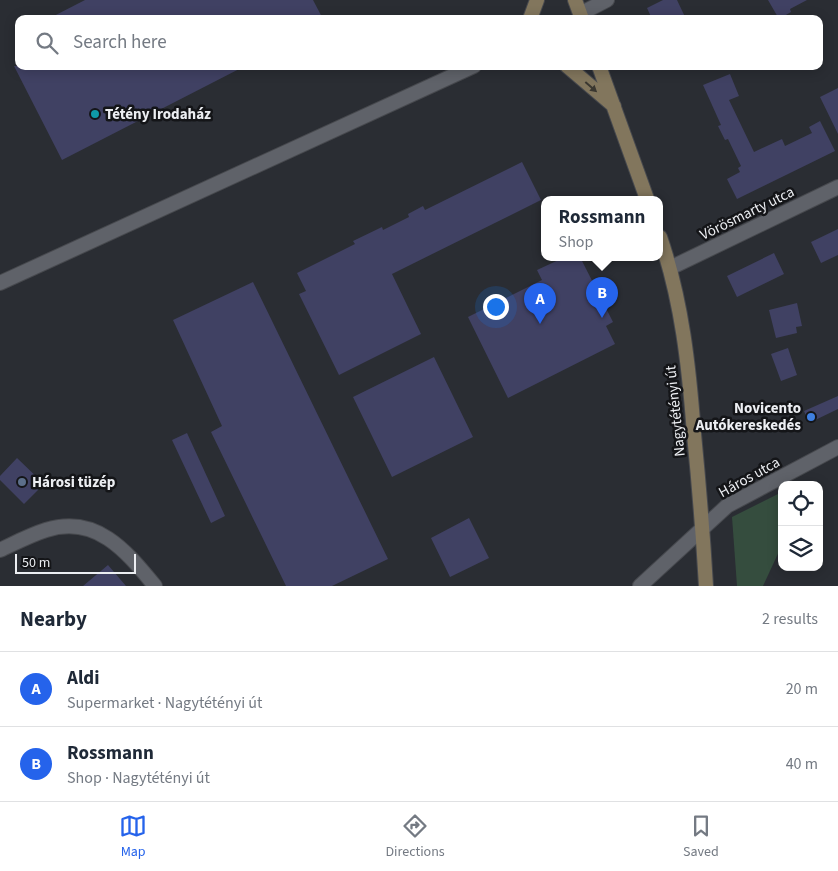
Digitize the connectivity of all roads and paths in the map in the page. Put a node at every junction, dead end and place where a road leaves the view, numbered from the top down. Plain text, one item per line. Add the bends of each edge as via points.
1 (537, 0) edge
2 (574, 0) edge
3 (607, 0) edge
4 (531, 15) edge
5 (577, 15) edge
6 (581, 15) edge
7 (465, 70) edge
8 (572, 70) edge
9 (601, 70) edge
10 (615, 108) junction
11 (838, 187) edge
12 (646, 196) edge
13 (663, 246) edge
14 (670, 268) junction
15 (0, 282) edge
16 (838, 447) edge
17 (703, 528) junction
18 (0, 550) edge
19 (155, 586) edge
20 (640, 586) edge
21 (706, 586) edge

1 - 4 main road
2 - 5 main road
3 - 6 street
7 - 15 street
8 -> 10 main road
9 - 10 main road
10 - 12 main road
11 - 14 street, Vörösmarty utca
13 - 14 main road, Nagytétényi út
14 - 17 main road, Nagytétényi út via 682,320
16 - 17 street, Háros utca via 727,506
17 - 20 street, Háros utca
17 - 21 main road, Nagytétényi út
18 - 19 street via 48,529 65,526 87,529 108,538 122,549

